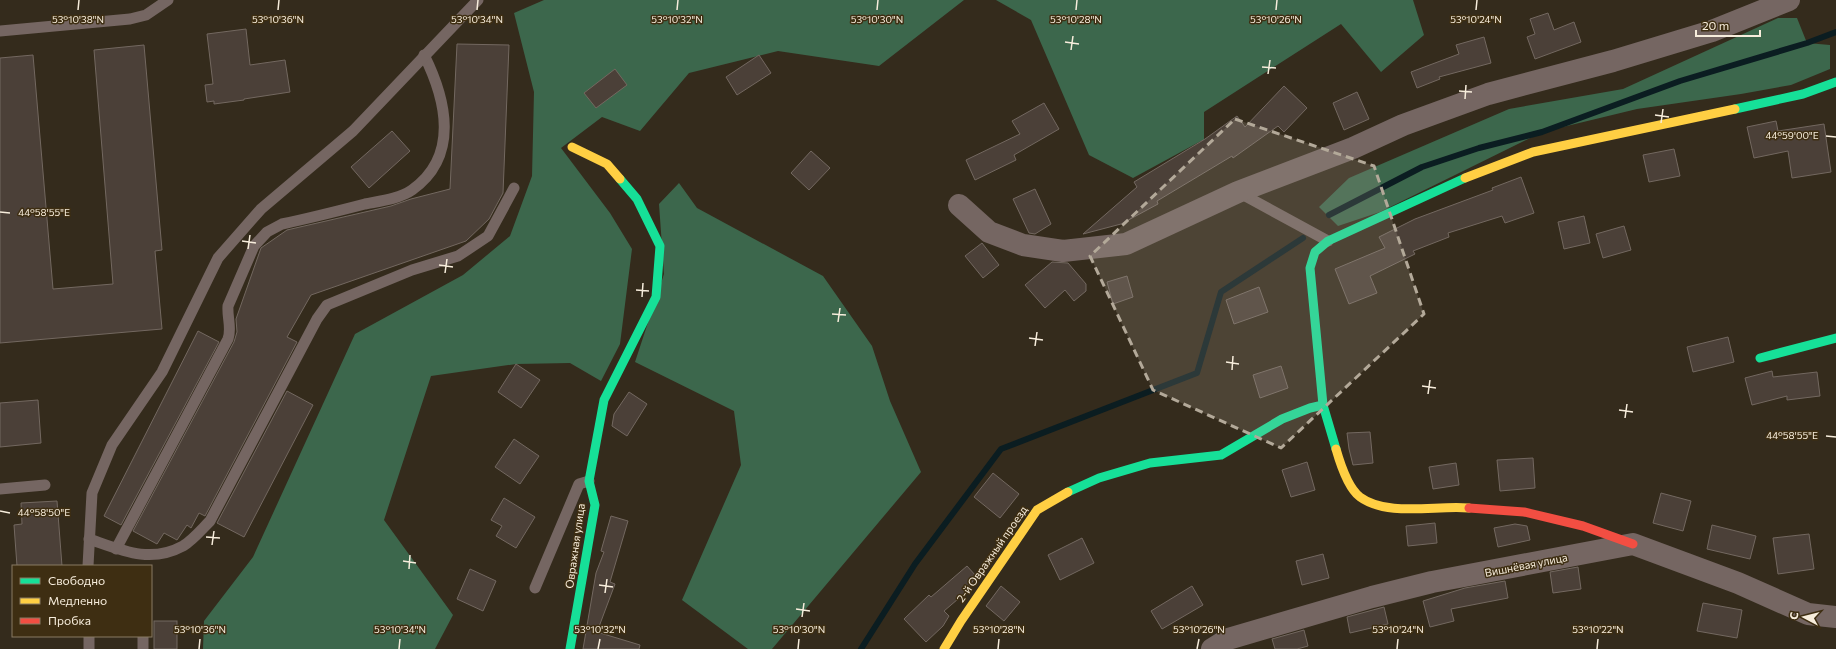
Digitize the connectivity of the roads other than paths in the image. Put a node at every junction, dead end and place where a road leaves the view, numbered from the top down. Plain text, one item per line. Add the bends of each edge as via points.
1 (168, 0) edge
2 (478, 0) edge
3 (1789, 0) edge
4 (0, 30) edge
5 (424, 55) junction
6 (1836, 82) edge
7 (572, 147) dead end
8 (514, 188) dead end
9 (1238, 192) junction
10 (959, 204) dead end
11 (1328, 241) junction
12 (1836, 338) edge
13 (1760, 358) dead end
14 (1323, 405) junction
15 (589, 481) junction
16 (45, 485) dead end
17 (0, 489) edge
18 (89, 539) junction
19 (1633, 544) junction
20 (116, 548) junction
21 (143, 561) edge
22 (88, 565) edge
23 (535, 588) dead end
24 (1836, 617) edge
25 (89, 637) edge
26 (143, 637) edge
27 (89, 649) edge
28 (143, 649) edge
29 (570, 649) edge
30 (944, 649) edge
31 (1212, 649) edge

1 - 4 lane via 146,15 130,19
2 - 5 lane
3 - 9 street via 1704,33 1613,61 1488,94 1403,125 1353,148
5 - 18 lane via 353,131 261,209 218,258 162,372 112,445 92,493
5 - 20 lane via 435,78 443,105 443,142 437,162 425,178 411,190 391,198 282,224 268,232 254,246 228,306 228,339
6 - 11 street via 1803,94 1533,152 1471,175
7 - 15 street, Овражная улица via 607,164 637,199 660,246 656,297 604,400
8 - 21 lane via 488,236 458,256 412,270 328,305 318,319 210,521 184,545
9 - 10 street via 1126,244 1063,251 1023,245 989,232
9 - 11 lane
11 - 14 street via 1316,252 1310,268
12 - 13 street
14 - 19 street via 1342,472 1360,497 1387,509 1458,507 1524,512 1583,526
14 - 30 street, 2-й Овражный проезд via 1282,419 1221,455 1150,463 1106,476 1069,491 1037,510
15 - 23 lane via 579,484
15 - 29 street, Овражная улица via 595,505
16 - 17 lane
18 - 20 lane
18 - 22 lane
19 - 24 street via 1738,583 1808,614
19 - 31 street, Вишнёвая улица via 1432,582 1228,639
20 - 21 lane
25 - 27 lane
26 - 28 lane

